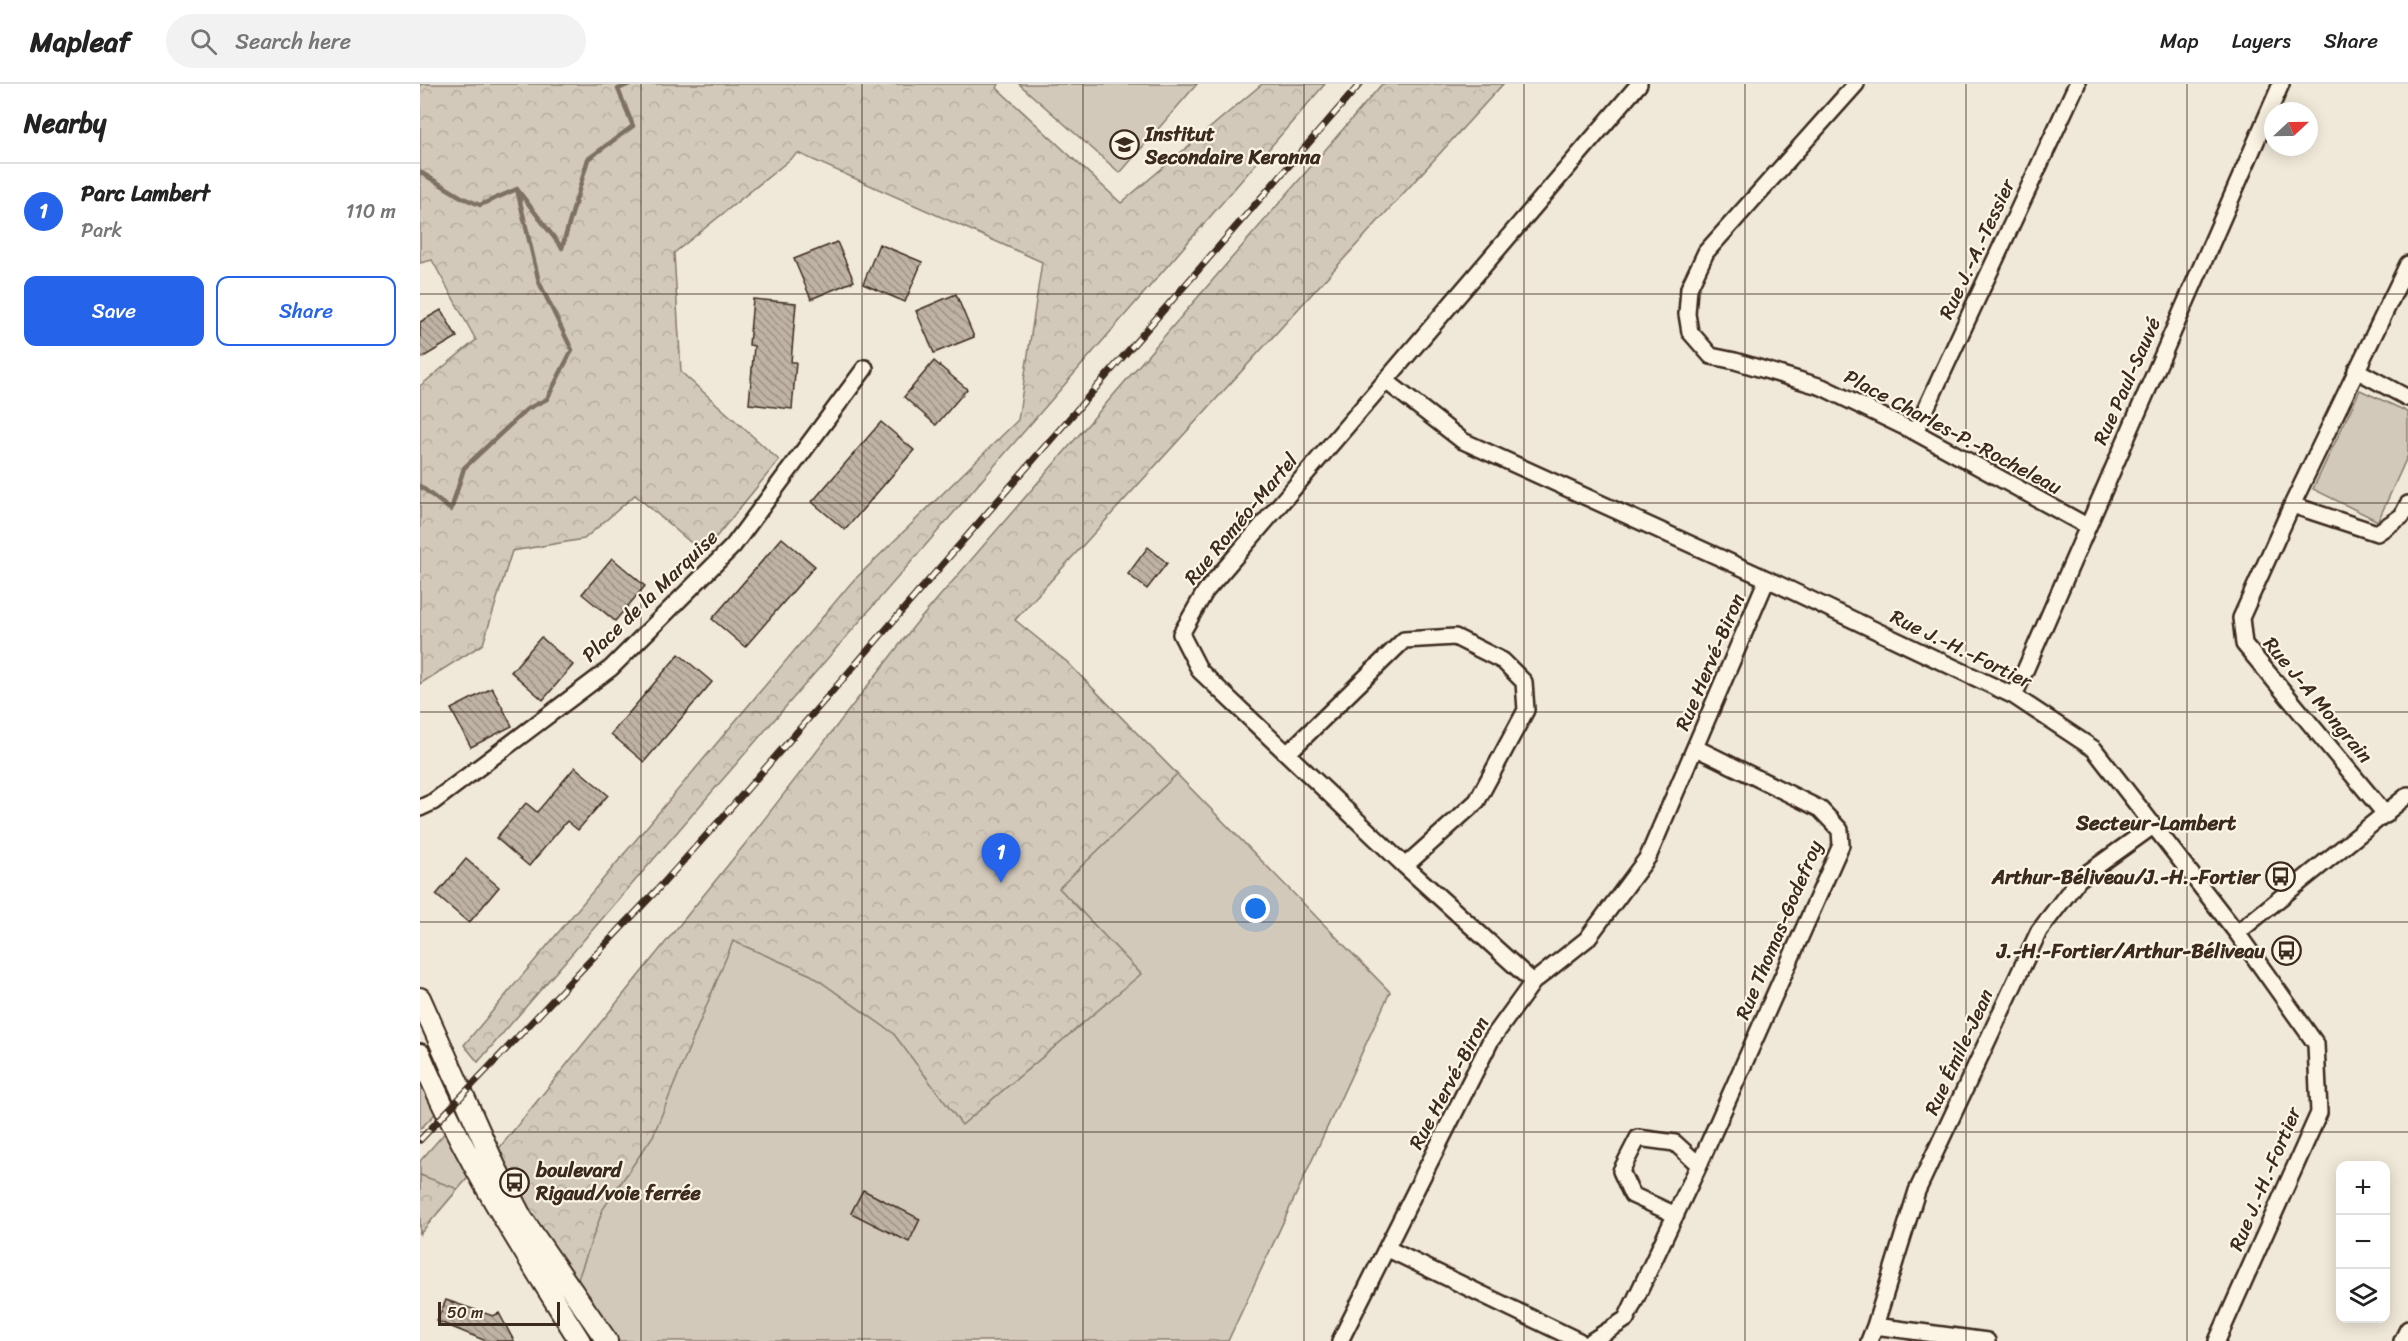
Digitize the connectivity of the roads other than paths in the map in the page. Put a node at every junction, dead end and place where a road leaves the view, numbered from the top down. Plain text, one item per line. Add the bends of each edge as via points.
1 (1639, 84) edge
2 (1856, 84) edge
3 (2078, 84) edge
4 (2281, 84) edge
5 (2408, 264) edge
6 (865, 368) dead end
7 (2356, 370) junction
8 (1386, 381) junction
9 (2408, 398) edge
10 (1915, 432) junction
11 (2408, 504) edge
12 (2292, 505) junction
13 (2087, 526) junction
14 (1767, 579) junction
15 (2014, 696) junction
16 (1696, 748) junction
17 (1288, 753) junction
18 (2408, 795) edge
19 (420, 808) edge
20 (2386, 814) junction
21 (2153, 826) junction
22 (1405, 866) junction
23 (2237, 933) junction
24 (1533, 982) junction
25 (420, 998) edge
26 (420, 1053) edge
27 (1699, 1165) junction
28 (1676, 1215) junction
29 (1388, 1249) junction
30 (591, 1319) junction
31 (1875, 1326) junction
32 (2408, 1329) edge
33 (577, 1337) edge
34 (607, 1341) edge
35 (1340, 1341) edge
36 (1579, 1341) edge
37 (1592, 1341) edge
38 (1869, 1341) edge
39 (1987, 1341) edge
40 (2217, 1341) edge
41 (2402, 1341) edge

1 - 8 street, Rue Roméo-Martel
2 - 10 street, Place Charles-P.-Rocheleau via 1706,252 1689,288 1690,332 1711,356 1822,387
3 - 10 street, Rue J.-A.-Tessier
4 - 13 street, Rue Paul-Sauvé
5 - 7 street, Rue J-A Mongrain
6 - 19 street, Place de la Marquise via 733,546 611,668
7 - 9 street
7 - 12 street, Rue J-A Mongrain
8 - 14 street, Rue J.-H.-Fortier via 1463,441
8 - 17 street, Rue Roméo-Martel via 1205,592 1181,634 1200,672
10 - 13 street, Place Charles-P.-Rocheleau
11 - 12 street via 2402,516 2377,533
12 - 20 street, Rue J-A Mongrain via 2241,618 2244,644
13 - 15 street, Rue Paul-Sauvé
14 - 15 street, Rue J.-H.-Fortier
14 - 16 street, Rue Hervé-Biron
15 - 21 street, Rue J.-H.-Fortier via 2094,749
16 - 24 street, Rue Hervé-Biron via 1648,857 1587,939
16 - 27 street, Rue Thomas-Godefroy via 1820,809 1840,830 1841,845
17 - 22 street, Rue Roméo-Martel
17 - 22 street via 1404,640 1455,637 1503,661 1524,682 1526,710 1477,801
18 - 20 street
20 - 23 street
21 - 23 street, Rue J.-H.-Fortier
21 - 31 street, Rue Émile-Jean via 2079,879 2039,931 1917,1191
22 - 24 street, Rue Roméo-Martel
23 - 40 street, Rue J.-H.-Fortier via 2316,1044 2319,1113
24 - 29 street, Rue Hervé-Biron via 1491,1040
25 - 30 street via 522,1218
26 - 33 street via 446,1113 511,1233
27 - 28 street, Rue Thomas-Godefroy
27 - 28 street via 1676,1143 1638,1138 1621,1171 1632,1195
28 - 37 street, Rue Thomas-Godefroy via 1626,1319
29 - 35 street, Rue Hervé-Biron
29 - 36 street
30 - 33 street
30 - 34 street
31 - 38 street, Rue Émile-Jean
31 - 39 street
32 - 41 street

